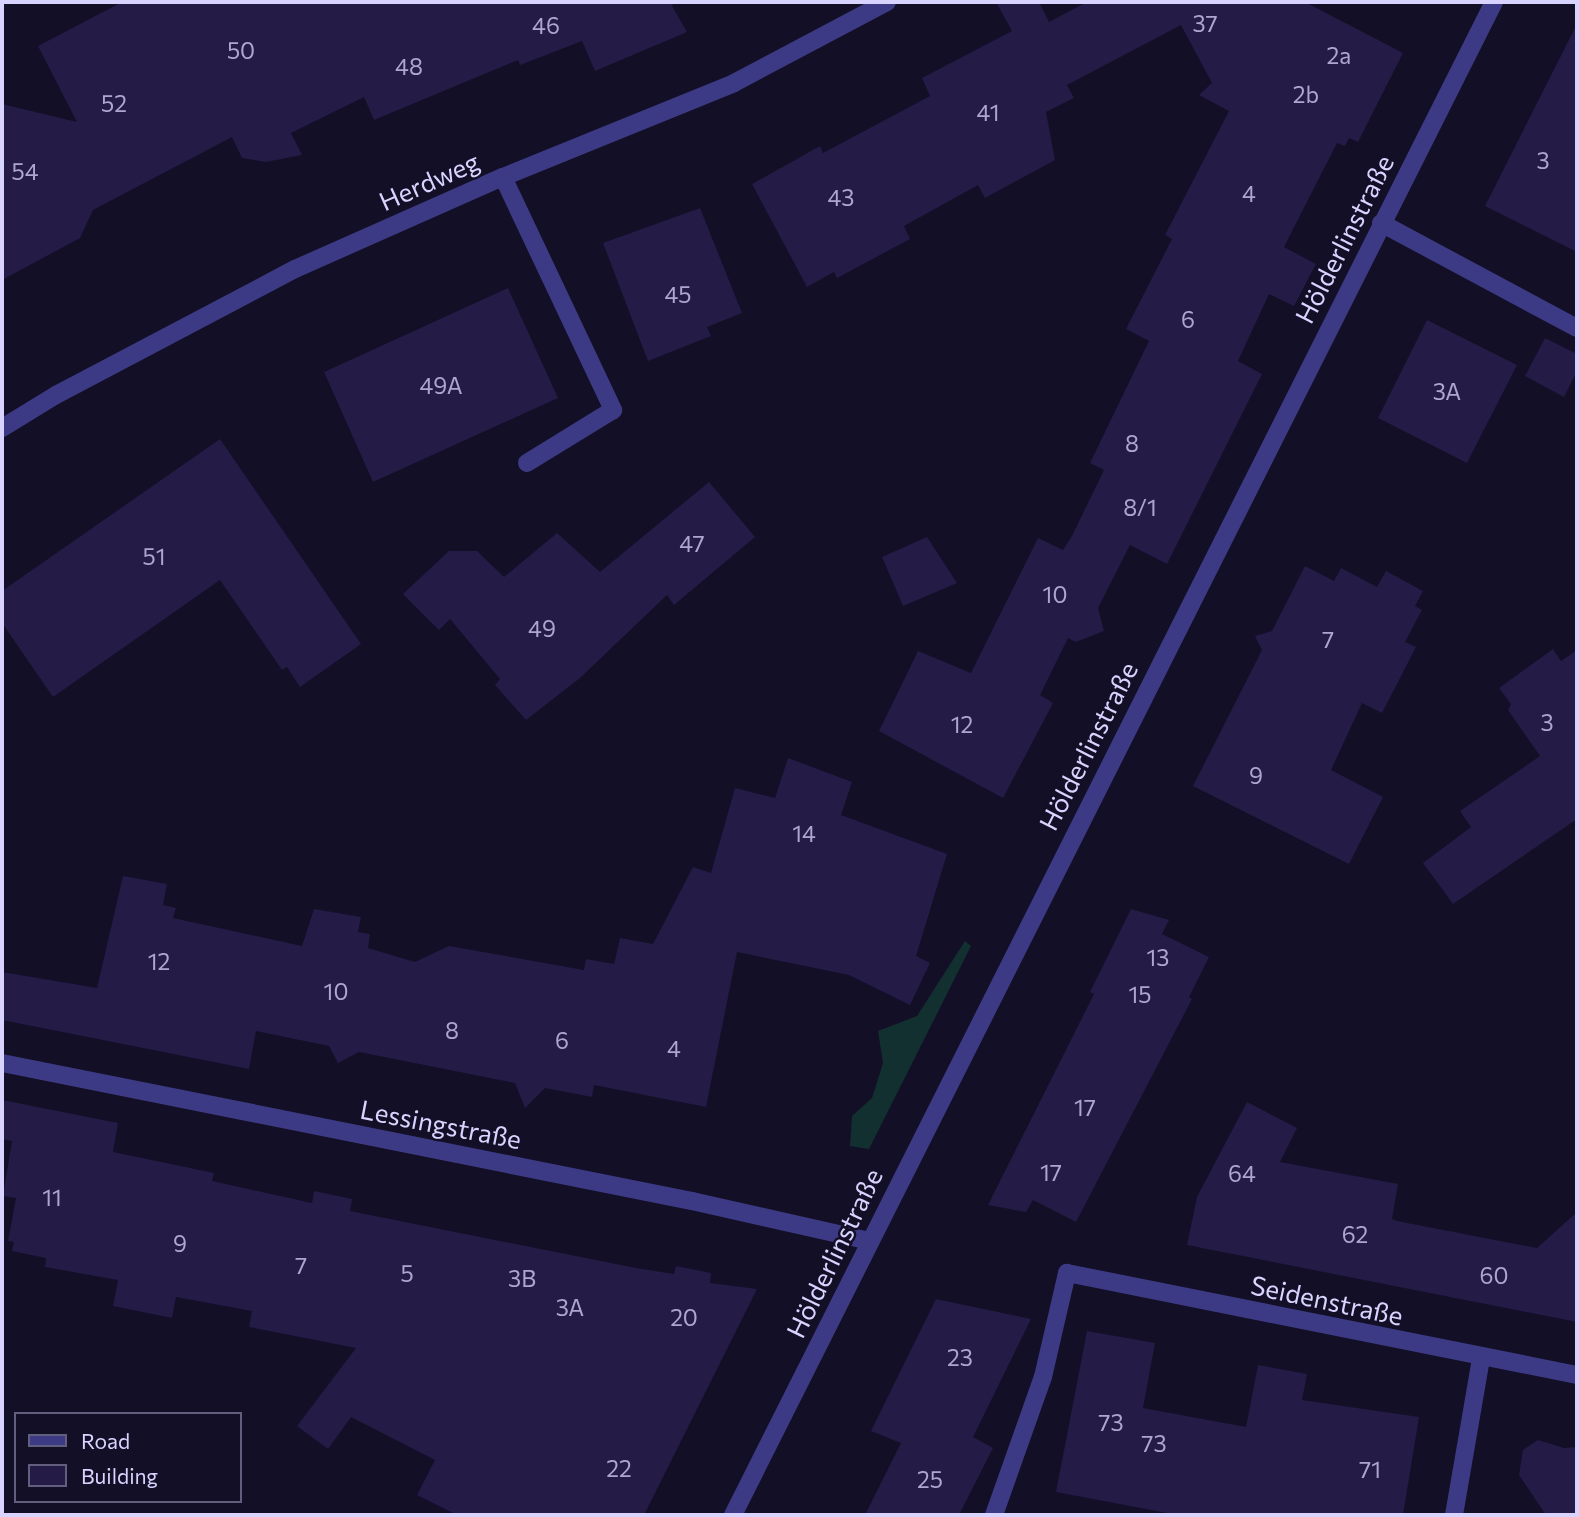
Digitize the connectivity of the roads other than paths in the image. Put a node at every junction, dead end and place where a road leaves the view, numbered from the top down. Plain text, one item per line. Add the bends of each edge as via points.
1 (887, 2) edge
2 (1494, 2) edge
3 (503, 177) junction
4 (1381, 223) junction
5 (1577, 328) edge
6 (2, 428) edge
7 (527, 463) dead end
8 (2, 1063) edge
9 (869, 1241) junction
10 (1481, 1358) junction
11 (1577, 1375) edge
12 (733, 1515) edge
13 (994, 1515) edge
14 (1454, 1515) edge

1 - 3 street, Herdweg via 734,83
2 - 4 street, Hölderlinstraße
3 - 6 street, Herdweg via 295,269
3 - 7 street via 613,410
4 - 5 street
4 - 9 street, Hölderlinstraße
8 - 9 street, Lessingstraße via 692,1200
9 - 12 street, Hölderlinstraße
10 - 11 street, Seidenstraße
10 - 13 street, Seidenstraße via 1068,1273 1043,1377
10 - 14 street

